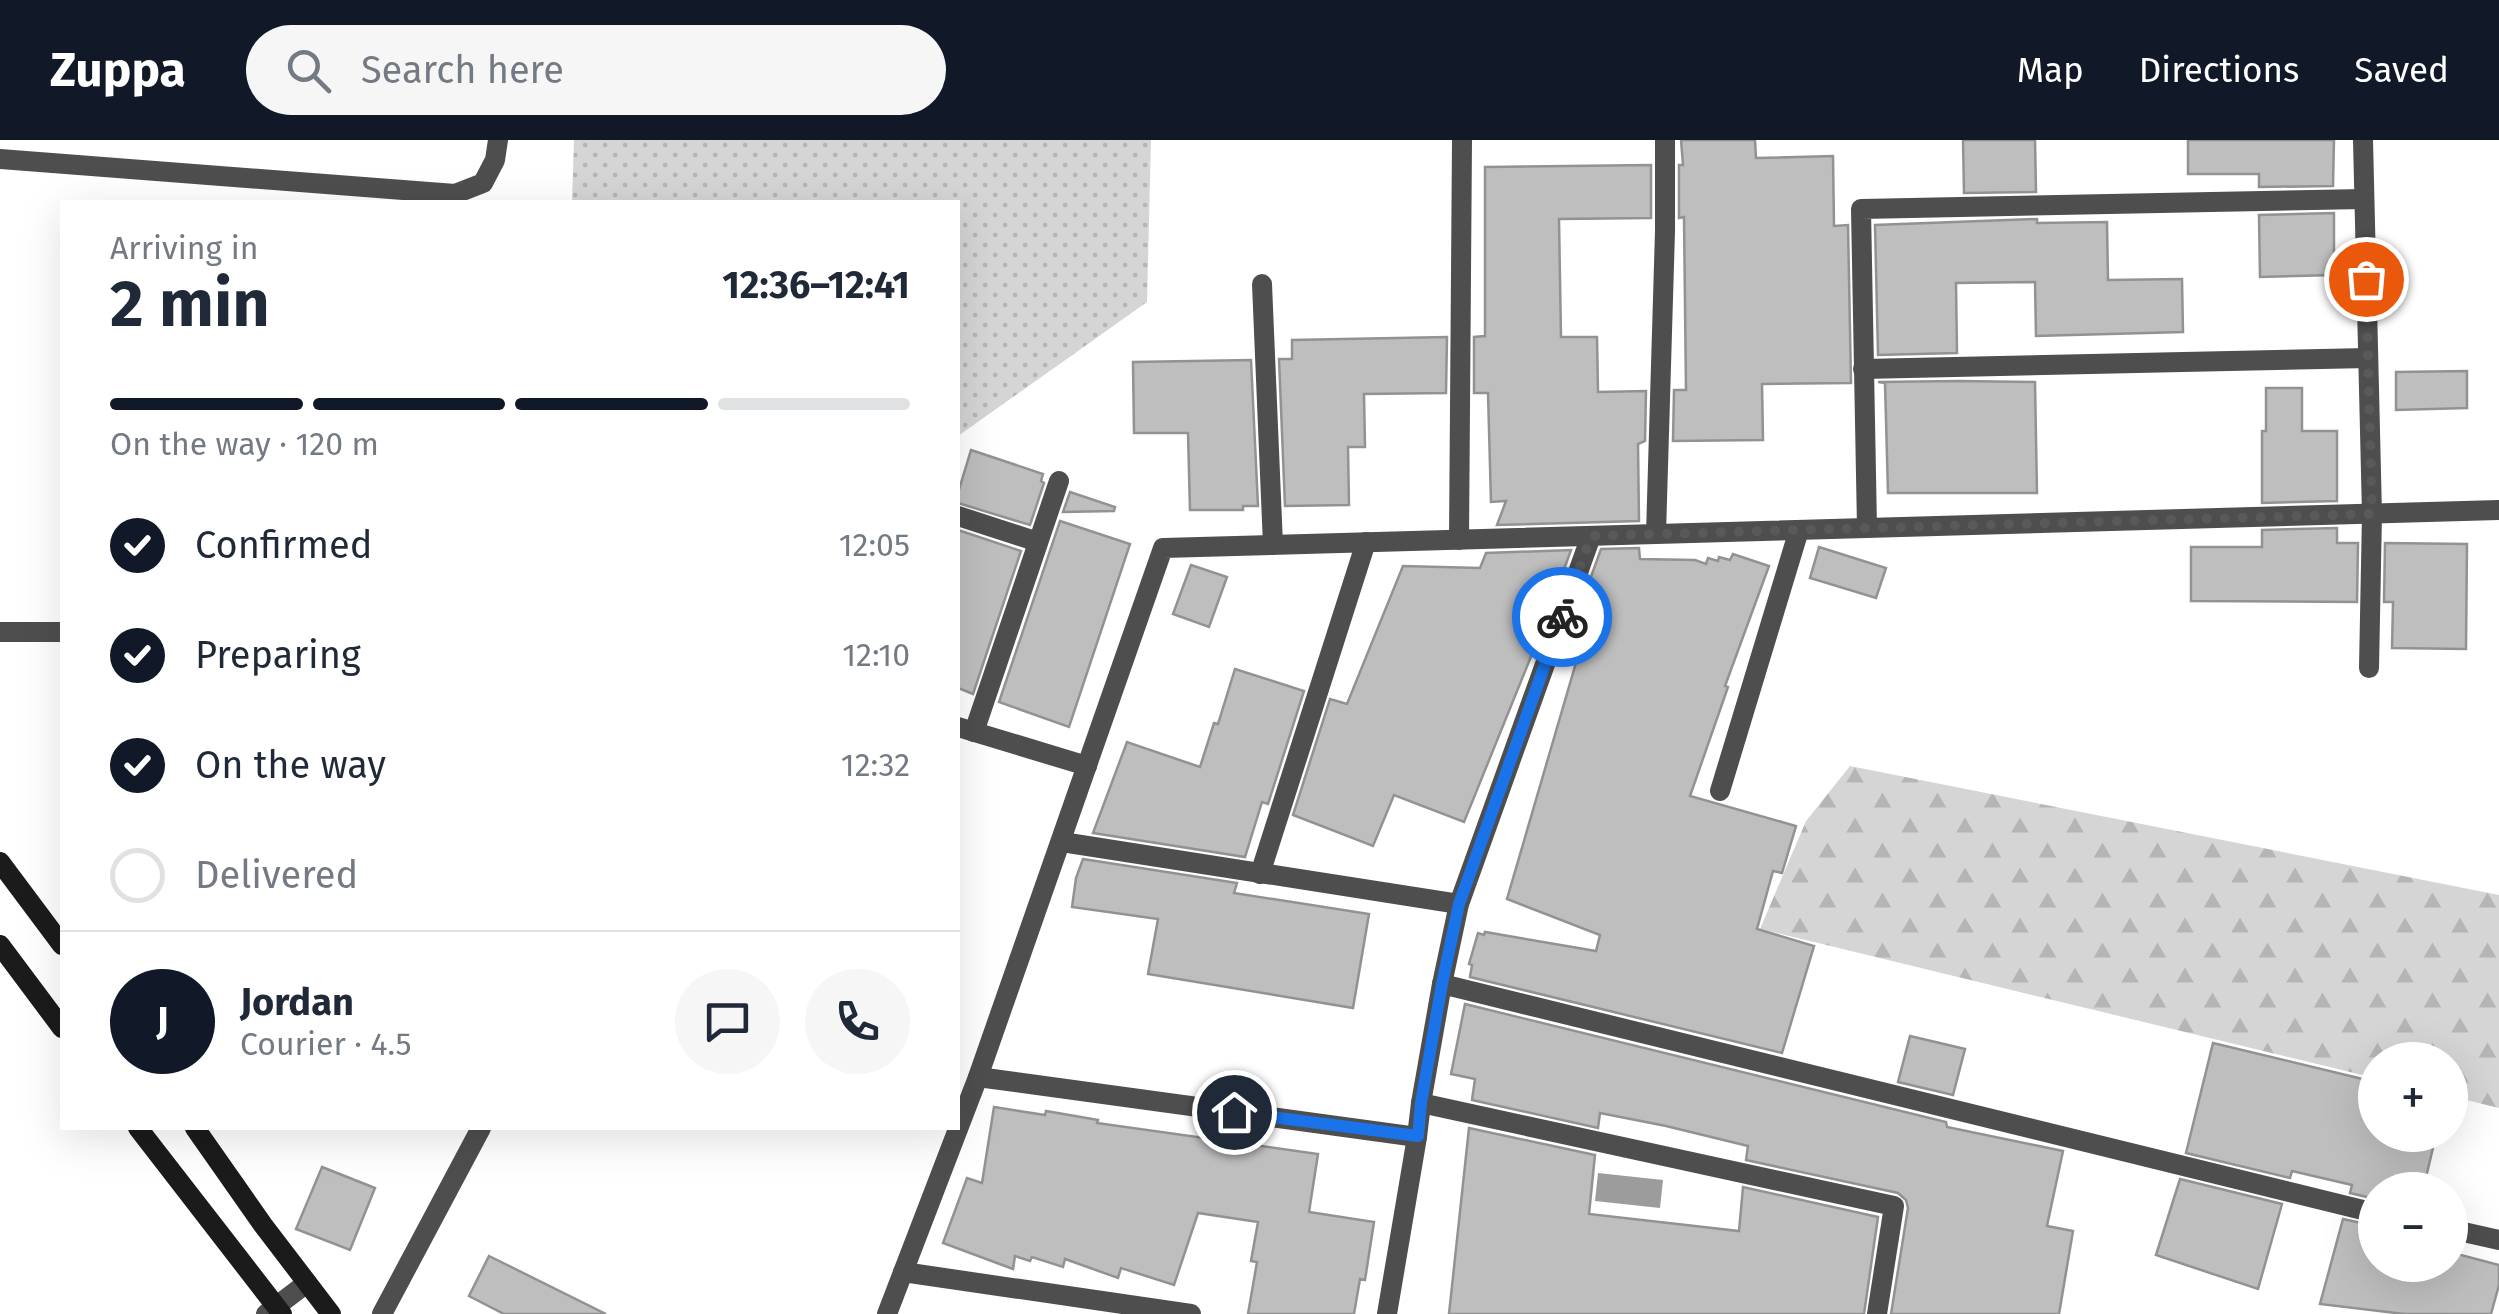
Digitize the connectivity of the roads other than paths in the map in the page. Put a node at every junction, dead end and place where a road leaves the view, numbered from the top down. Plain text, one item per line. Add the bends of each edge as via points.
1 (498, 140) edge
2 (1462, 140) edge
3 (1665, 140) edge
4 (2363, 140) edge
5 (0, 160) edge
6 (2364, 200) junction
7 (1262, 284) dead end
8 (2368, 358) junction
9 (1864, 368) junction
10 (1059, 481) dead end
11 (2499, 510) edge
12 (2372, 514) junction
13 (960, 517) edge
14 (1867, 528) junction
15 (1798, 530) junction
16 (1656, 534) junction
17 (1591, 536) junction
18 (1459, 540) junction
19 (1038, 542) junction
20 (1366, 542) junction
21 (1273, 544) junction
22 (0, 632) edge
23 (60, 632) edge
24 (2369, 668) dead end
25 (966, 729) edge
26 (1087, 766) junction
27 (1720, 791) dead end
28 (1062, 842) junction
29 (0, 862) edge
30 (1260, 874) junction
31 (1459, 904) junction
32 (60, 941) edge
33 (0, 945) edge
34 (1442, 984) junction
35 (60, 1025) edge
36 (978, 1076) junction
37 (1421, 1103) junction
38 (960, 1123) edge
39 (139, 1130) edge
40 (197, 1130) edge
41 (479, 1130) edge
42 (957, 1130) edge
43 (1418, 1136) junction
44 (2358, 1209) edge
45 (2468, 1233) edge
46 (2499, 1240) edge
47 (903, 1272) junction
48 (307, 1283) junction
49 (274, 1311) edge
50 (331, 1314) edge
51 (382, 1314) edge
52 (887, 1314) edge
53 (1190, 1314) edge
54 (1388, 1314) edge
55 (1877, 1314) edge

1 - 5 street via 482,183 455,194
2 - 18 street
3 - 16 street
4 - 6 street
6 - 8 street
6 - 9 street via 1861,209
7 - 21 street
8 - 9 street
8 - 12 street
9 - 14 street
10 - 19 street
11 - 12 street
12 - 14 street
12 - 24 street
13 - 19 street
14 - 15 street
15 - 16 street
15 - 27 street
16 - 17 street
17 - 18 street
17 - 31 street
18 - 20 street
19 - 25 street
20 - 21 street
20 - 30 street
21 - 26 street via 1163,548
22 - 23 street
25 - 26 street
26 - 28 street
28 - 30 street
28 - 36 street
29 - 32 main road
30 - 31 street
31 - 34 street
33 - 35 main road
34 - 37 street
34 - 44 street
36 - 38 street
36 - 43 street
37 - 43 street
37 - 55 street via 1894,1206
39 - 49 main road
40 - 48 main road
41 - 51 street
42 - 47 street
43 - 54 street
45 - 46 street
47 - 52 street
47 - 53 street
48 - 49 street
48 - 50 main road

